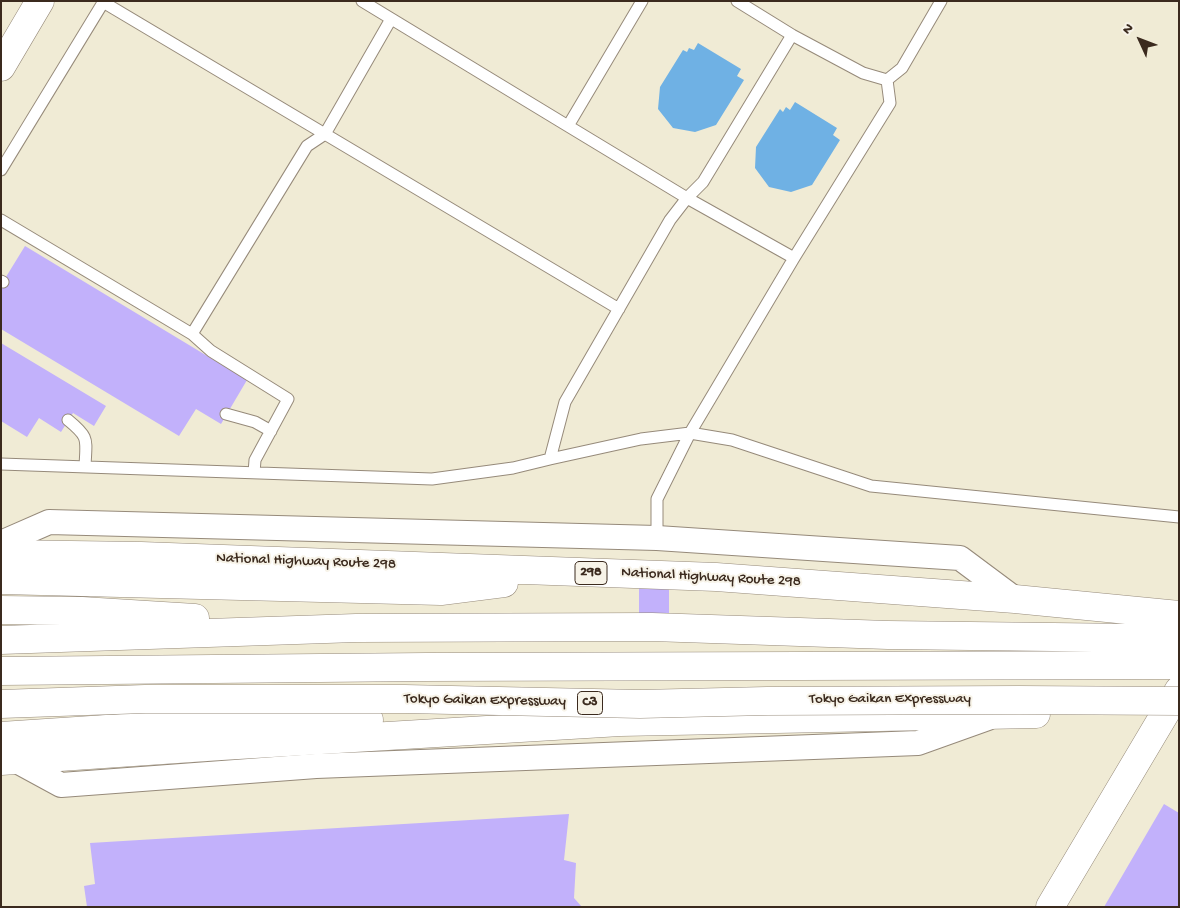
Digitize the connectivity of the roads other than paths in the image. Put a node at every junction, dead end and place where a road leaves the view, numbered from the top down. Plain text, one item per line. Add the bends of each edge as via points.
1 (40, 1) edge
2 (362, 1) edge
3 (642, 1) edge
4 (737, 1) edge
5 (941, 1) edge
6 (103, 2) edge
7 (391, 19) junction
8 (792, 35) junction
9 (1, 67) edge
10 (887, 80) junction
11 (568, 126) junction
12 (325, 134) junction
13 (1, 170) edge
14 (687, 198) junction
15 (1, 220) edge
16 (794, 258) junction
17 (619, 309) junction
18 (192, 334) junction
19 (226, 414) dead end
20 (68, 420) dead end
21 (271, 431) junction
22 (690, 433) junction
23 (550, 459) junction
24 (1, 464) edge
25 (85, 466) junction
26 (254, 472) junction
27 (1179, 517) edge
28 (657, 538) junction
29 (1, 544) edge
30 (1, 554) edge
31 (585, 572) junction
32 (1, 580) edge
33 (1015, 599) junction
34 (1, 610) edge
35 (1179, 615) edge
36 (356, 628) junction
37 (1, 640) edge
38 (1179, 642) edge
39 (1179, 666) edge
40 (1, 671) edge
41 (1, 704) edge
42 (1175, 704) edge
43 (1001, 714) junction
44 (620, 722) junction
45 (1, 736) edge
46 (8, 760) edge
47 (1050, 907) edge

1 - 9 main road
2 - 7 lane
3 - 11 lane
4 - 8 lane
5 - 10 lane via 902,68
6 - 12 lane
6 - 13 lane
7 - 11 lane
7 - 12 lane
8 - 10 lane via 863,73
8 - 14 lane via 703,182
10 - 16 lane via 890,103
11 - 14 lane
12 - 17 lane
12 - 18 lane via 307,146
14 - 16 lane
14 - 17 lane via 670,220
15 - 18 lane
16 - 22 lane
17 - 23 lane via 565,402
18 - 21 lane via 211,351 288,400
19 - 21 lane via 255,422
20 - 25 lane via 83,432 86,440
21 - 26 lane via 256,460
22 - 23 lane via 641,439
22 - 27 lane via 732,440 871,486
22 - 28 lane via 657,499
23 - 26 lane via 513,468 432,479
24 - 25 lane
25 - 26 lane
28 - 29 street via 50,522
28 - 33 street via 960,558
30 - 31 main road, National Highway Route 298 / 298
31 - 32 main road via 441,591
31 - 33 main road, National Highway Route 298 / 298 via 716,577
33 - 35 main road, National Highway Route 298 / 298
34 - 36 main road via 82,611
36 - 37 main road
36 - 38 main road via 652,627 888,635 1135,638
39 - 40 main road
41 - 42 main road, Tokyo Gaikan Expressway / C3, bridge via 144,699 640,704 864,700
42 - 43 main road
42 - 47 main road
43 - 44 main road
43 - 46 street via 918,743 326,766 61,785
44 - 45 main road via 326,720 167,725
44 - 46 main road

